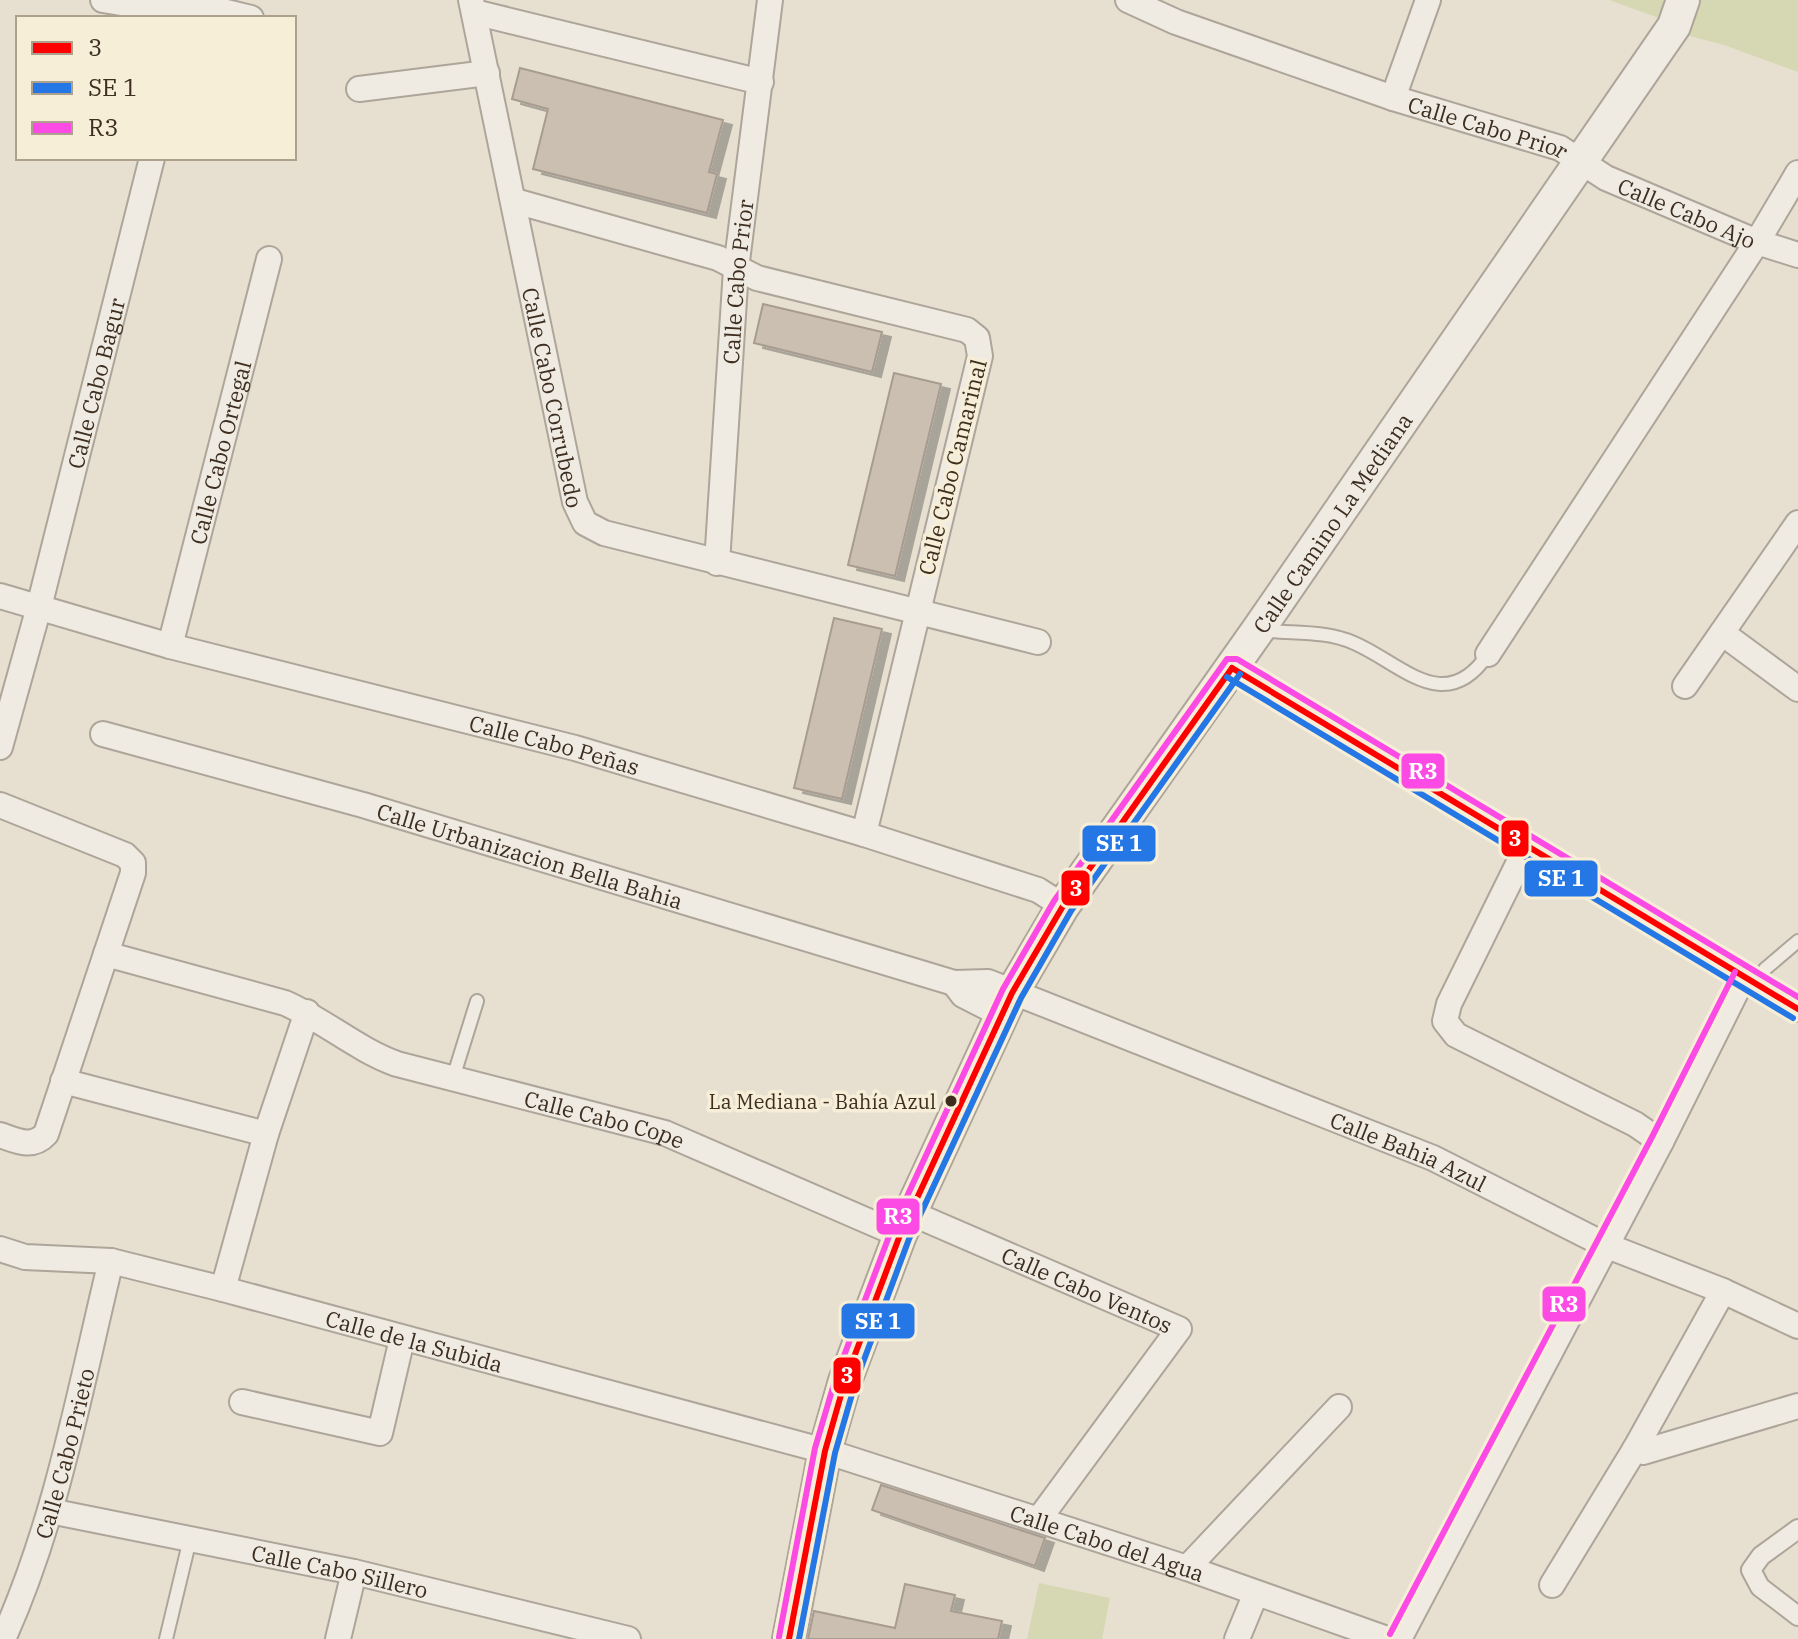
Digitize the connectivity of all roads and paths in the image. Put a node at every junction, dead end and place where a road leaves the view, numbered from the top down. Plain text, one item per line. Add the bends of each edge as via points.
1 (103, 0) edge
2 (770, 0) edge
3 (1128, 0) edge
4 (1428, 0) edge
5 (1683, 0) edge
6 (473, 6) edge
7 (190, 8) edge
8 (243, 16) edge
9 (487, 73) junction
10 (761, 82) junction
11 (359, 89) dead end
12 (1393, 98) junction
13 (151, 160) edge
14 (1581, 161) junction
15 (1798, 173) edge
16 (515, 201) junction
17 (1757, 242) junction
18 (1798, 255) edge
19 (269, 259) dead end
20 (736, 269) junction
21 (1798, 523) edge
22 (717, 563) junction
23 (0, 596) edge
24 (39, 607) junction
25 (916, 613) junction
26 (1258, 630) junction
27 (1722, 633) junction
28 (1038, 642) dead end
29 (170, 646) junction
30 (1488, 654) joint
31 (1232, 668) junction
32 (1685, 686) dead end
33 (1798, 689) edge
34 (103, 734) dead end
35 (0, 747) edge
36 (0, 805) edge
37 (864, 834) junction
38 (1527, 846) junction
39 (1063, 906) junction
40 (1798, 941) edge
41 (106, 954) junction
42 (1751, 980) junction
43 (477, 1001) dead end
44 (1008, 1003) junction
45 (1798, 1009) edge
46 (307, 1012) junction
47 (453, 1078) junction
48 (63, 1081) junction
49 (266, 1134) junction
50 (0, 1135) edge
51 (1661, 1142) junction
52 (906, 1224) junction
53 (1605, 1245) junction
54 (0, 1249) edge
55 (111, 1261) junction
56 (223, 1289) junction
57 (1723, 1291) junction
58 (1798, 1326) edge
59 (402, 1339) junction
60 (242, 1402) dead end
61 (1798, 1406) edge
62 (1339, 1407) dead end
63 (1635, 1449) junction
64 (825, 1451) junction
65 (50, 1511) junction
66 (1039, 1519) junction
67 (1798, 1529) edge
68 (190, 1539) junction
69 (1187, 1568) junction
70 (354, 1572) junction
71 (1552, 1585) dead end
72 (1256, 1593) junction
73 (1798, 1616) edge
74 (3, 1639) edge
75 (166, 1639) edge
76 (338, 1639) edge
77 (628, 1639) edge
78 (789, 1639) edge
79 (1237, 1639) edge
80 (1387, 1639) edge
81 (1399, 1639) edge

1 - 7 street
2 - 10 street, Calle Cabo Prior
3 - 12 street, Calle Cabo Prior
4 - 12 street, Calle Cabo Prior
5 - 14 street, Calle Camino La Mediana via 1674,26
6 - 9 street, Calle Cabo Corrubedo
6 - 10 street
7 - 8 street
9 - 11 street
9 - 16 street, Calle Cabo Corrubedo
10 - 20 street, Calle Cabo Prior
12 - 14 street, Calle Cabo Prior via 1560,148
13 - 24 street, Calle Cabo Bagur
14 - 17 street, Calle Cabo Ajo via 1606,178
14 - 26 street, Calle Camino La Mediana
15 - 17 street
16 - 20 street, Calle Cabo Camarinal via 718,258
16 - 22 street, Calle Cabo Corrubedo via 578,513 604,533
17 - 18 street, Calle Cabo Ajo
17 - 30 street
19 - 29 street, Calle Cabo Ortegal
20 - 22 street, Calle Cabo Prior
20 - 25 street, Calle Cabo Camarinal via 967,330 977,338 980,356
21 - 27 street
22 - 25 street, Calle Cabo Corrubedo
23 - 24 street, Calle Cabo Peñas
24 - 29 street, Calle Cabo Peñas
24 - 35 street, Calle Cabo Bagur
25 - 28 street, Calle Cabo Corrubedo
25 - 37 street, Calle Cabo Camarinal
26 - 30 lane via 1323,634 1354,643 1406,674 1437,684 1468,676
26 - 31 street, Calle Camino La Mediana
27 - 32 street
27 - 33 street
29 - 37 street, Calle Cabo Peñas via 575,748
31 - 38 street
31 - 39 street, Calle Camino La Mediana
34 - 44 street, Calle Urbanizacion Bella Bahia via 363,805 954,983 988,982
36 - 41 street via 133,863
37 - 39 street, Calle Cabo Peñas via 1038,890
38 - 42 street
38 - 51 street via 1445,1021 1456,1035
39 - 44 street, Calle Camino La Mediana
40 - 42 lane
41 - 46 street, Calle Cabo Cope
41 - 48 street
42 - 45 street
42 - 51 street
43 - 47 lane
44 - 52 street, Calle Camino La Mediana
44 - 53 street, Calle Bahia Azul via 1433,1158
46 - 47 street, Calle Cabo Cope via 370,1054
46 - 49 street
47 - 52 street, Calle Cabo Cope via 665,1133
48 - 49 street
48 - 50 street via 43,1138 27,1144
49 - 56 street
51 - 53 street
52 - 64 street, Calle Camino La Mediana via 850,1367
52 - 66 street, Calle Cabo Ventos via 1179,1329
53 - 57 street, Calle Bahia Azul
53 - 81 street
54 - 55 street, Calle de la Subida via 25,1257
55 - 56 street, Calle de la Subida
55 - 65 street, Calle Cabo Prieto
56 - 59 street, Calle de la Subida
57 - 58 street, Calle Bahia Azul
57 - 63 street
59 - 60 street via 380,1433
59 - 64 street, Calle de la Subida
61 - 63 street via 1643,1452
62 - 69 street
63 - 71 street
64 - 66 street, Calle Cabo del Agua
64 - 78 street, Calle Camino La Mediana
65 - 68 street, Calle Cabo Sillero
65 - 74 street, Calle Cabo Prieto
66 - 69 street, Calle Cabo del Agua
67 - 73 street via 1751,1570 1760,1587
68 - 70 street, Calle Cabo Sillero
68 - 75 lane
69 - 72 street, Calle Cabo del Agua
70 - 76 street
70 - 77 street, Calle Cabo Sillero
72 - 79 street
72 - 80 street, Calle Cabo del Agua

